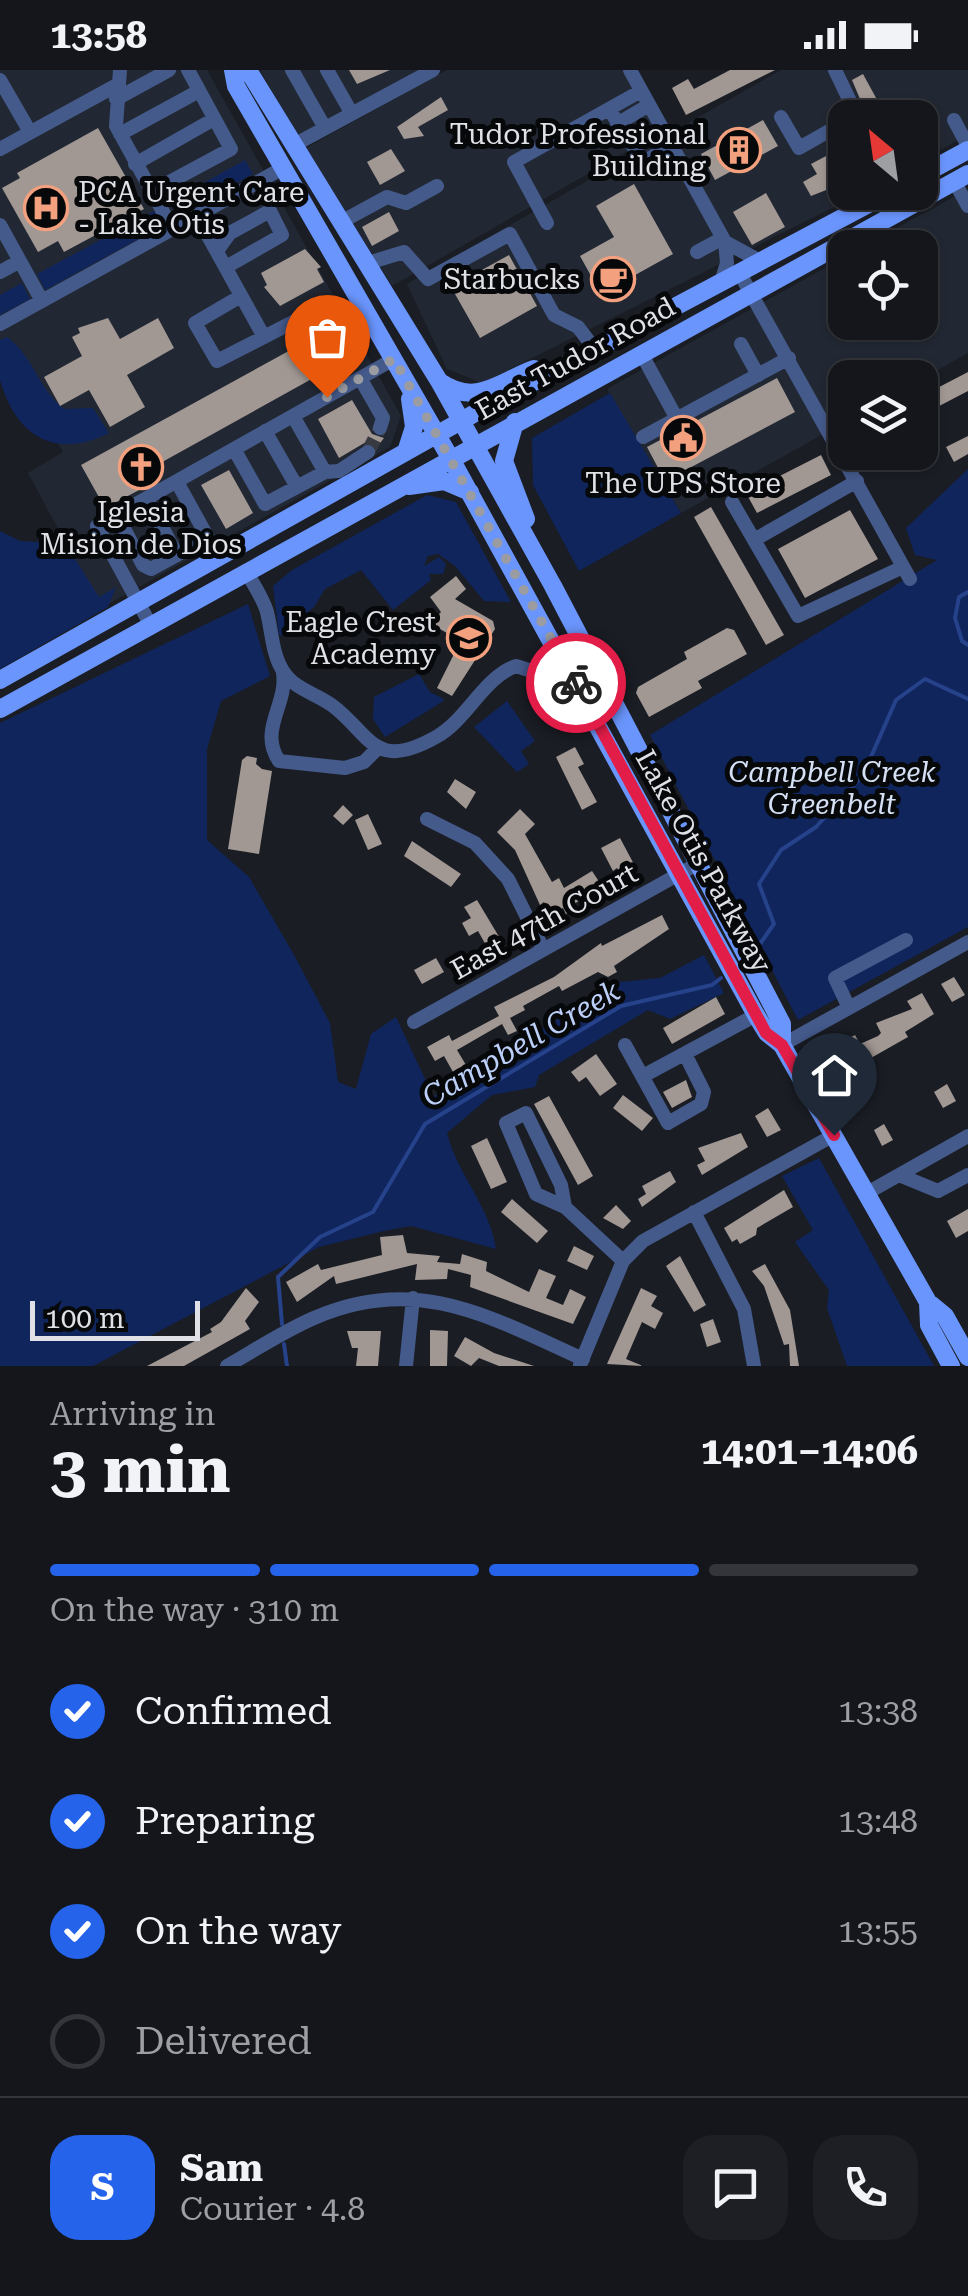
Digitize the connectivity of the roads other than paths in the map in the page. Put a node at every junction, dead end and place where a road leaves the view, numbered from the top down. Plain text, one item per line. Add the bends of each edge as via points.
1 (170, 70) edge
2 (188, 70) edge
3 (248, 70) edge
4 (292, 70) edge
5 (327, 70) edge
6 (432, 70) edge
7 (630, 70) edge
8 (838, 73) edge
9 (415, 74) edge
10 (235, 78) edge
11 (0, 80) edge
12 (118, 84) edge
13 (199, 91) junction
14 (642, 91) junction
15 (850, 100) edge
16 (650, 106) junction
17 (609, 109) junction
18 (352, 114) junction
19 (780, 117) dead end
20 (214, 118) junction
21 (954, 120) dead end
22 (617, 124) junction
23 (325, 128) junction
24 (828, 131) edge
25 (30, 132) junction
26 (120, 134) junction
27 (294, 145) junction
28 (672, 146) junction
29 (968, 148) edge
30 (0, 149) edge
31 (136, 164) junction
32 (938, 166) edge
33 (283, 168) junction
34 (961, 178) edge
35 (437, 186) dead end
36 (151, 192) junction
37 (968, 206) edge
38 (854, 210) edge
39 (196, 216) junction
40 (338, 217) junction
41 (548, 223) dead end
42 (0, 226) edge
43 (173, 230) junction
44 (724, 240) junction
45 (217, 251) junction
46 (696, 252) dead end
47 (760, 261) junction
48 (20, 262) junction
49 (368, 263) junction
50 (226, 266) junction
51 (0, 272) edge
52 (738, 272) junction
53 (776, 280) junction
54 (720, 282) junction
55 (750, 294) junction
56 (241, 296) junction
57 (42, 302) junction
58 (324, 306) dead end
59 (593, 319) dead end
60 (770, 322) junction
61 (0, 324) edge
62 (578, 327) junction
63 (264, 337) junction
64 (742, 344) dead end
65 (594, 348) junction
66 (641, 353) junction
67 (790, 358) junction
68 (394, 359) junction
69 (574, 359) junction
70 (758, 375) junction
71 (360, 378) junction
72 (406, 380) junction
73 (439, 382) junction
74 (293, 416) junction
75 (677, 418) junction
76 (460, 422) junction
77 (515, 422) junction
78 (380, 428) dead end
79 (266, 431) junction
80 (437, 434) junction
81 (643, 437) dead end
82 (474, 445) junction
83 (234, 449) junction
84 (368, 452) tunnel mouth
85 (406, 452) junction
86 (450, 458) junction
87 (324, 472) junction
88 (857, 481) junction
89 (176, 482) junction
90 (296, 488) junction
91 (392, 490) junction
92 (470, 493) junction
93 (147, 499) junction
94 (732, 502) dead end
95 (117, 516) junction
96 (754, 540) junction
97 (532, 549) junction
98 (178, 555) junction
99 (246, 571) junction
100 (126, 580) junction
101 (140, 599) junction
102 (118, 611) junction
103 (150, 624) junction
104 (283, 671) junction
105 (0, 680) edge
106 (604, 690) junction
107 (586, 702) junction
108 (0, 709) edge
109 (377, 749) junction
110 (428, 819) dead end
111 (697, 864) junction
112 (679, 874) junction
113 (906, 940) dead end
114 (968, 942) edge
115 (543, 949) junction
116 (850, 1008) junction
117 (756, 1015) junction
118 (414, 1022) dead end
119 (626, 1045) dead end
120 (782, 1045) junction
121 (685, 1054) junction
122 (642, 1076) junction
123 (834, 1135) junction
124 (968, 1136) edge
125 (898, 1175) junction
126 (968, 1175) edge
127 (867, 1193) junction
128 (565, 1207) junction
129 (694, 1212) junction
130 (623, 1261) junction
131 (413, 1298) junction
132 (928, 1302) junction
133 (968, 1357) edge
134 (581, 1363) edge
135 (227, 1366) edge
136 (406, 1366) edge
137 (754, 1366) edge
138 (951, 1366) edge

1 - 12 street
2 - 13 street
3 - 27 main road, Lake Otis Parkway
4 - 23 street
5 - 18 street
6 - 9 street
7 - 14 street
8 - 15 street
9 - 18 street
10 - 27 main road via 274,133
10 - 33 main road, Lake Otis Parkway
11 - 25 street
12 - 25 street
12 - 26 street
13 - 20 street
13 - 26 street
14 - 16 street
14 - 17 street
16 - 22 street
16 - 28 street
17 - 22 street
17 - 41 street via 514,162
18 - 23 street
19 - 24 street via 798,148
20 - 31 street
20 - 36 street via 231,149
21 - 29 street
22 - 28 street via 643,162
23 - 27 street
25 - 30 street
26 - 31 street
27 - 40 main road, Lake Otis Parkway
28 - 44 street
29 - 32 main road
31 - 36 street
33 - 39 street
33 - 40 main road via 299,173
33 - 68 main road, Lake Otis Parkway
34 - 37 street
34 - 53 main road, East Tudor Road
35 - 40 street via 406,203 387,198
36 - 43 street
38 - 47 main road, East Tudor Road
39 - 43 street
39 - 45 street
40 - 49 main road, Lake Otis Parkway
42 - 48 street
43 - 57 street
44 - 46 street
44 - 47 street
44 - 54 street via 727,264
45 - 50 street
45 - 50 street via 230,234 270,211 282,235
47 - 52 main road, East Tudor Road
48 - 51 street
48 - 57 street
49 - 62 street via 404,252 428,279 510,234 554,316
49 - 73 main road, Lake Otis Parkway
50 - 56 street
52 - 54 main road, East Tudor Road
52 - 55 street
53 - 55 main road, East Tudor Road
53 - 60 street
54 - 65 main road, East Tudor Road
55 - 60 street
55 - 66 main road, East Tudor Road
56 - 63 street
56 - 63 street via 195,323 217,362
57 - 61 street
58 - 63 street
59 - 62 street
60 - 67 street
62 - 65 street
64 - 70 street
65 - 69 main road, East Tudor Road
66 - 75 street
66 - 77 main road, East Tudor Road
67 - 70 street
67 - 88 street
68 - 71 street
68 - 72 main road, Lake Otis Parkway
69 - 73 main road via 476,395
69 - 76 main road, East Tudor Road
70 - 75 street
71 - 74 street
71 - 78 street via 383,418
72 - 80 main road, Lake Otis Parkway
72 - 85 main road via 414,427
73 - 76 main road, Lake Otis Parkway
74 - 79 street
74 - 87 street
75 - 81 street
76 - 80 main road, East Tudor Road
76 - 82 main road, Lake Otis Parkway
77 - 82 main road, East Tudor Road
77 - 97 main road via 504,461
79 - 83 street
79 - 90 street
80 - 85 main road, East Tudor Road
80 - 86 main road, Lake Otis Parkway
82 - 86 main road, East Tudor Road
82 - 97 main road, Lake Otis Parkway
83 - 89 street
83 - 90 street via 265,504
84 - 87 street via 339,471
85 - 101 main road, East Tudor Road
86 - 91 main road, East Tudor Road
86 - 92 main road, Lake Otis Parkway
87 - 90 street
88 - 96 street
88 - 96 street via 907,573 798,616
89 - 93 street
89 - 98 street via 208,538
91 - 92 main road via 444,481
91 - 99 main road, East Tudor Road
92 - 107 main road, Lake Otis Parkway
93 - 95 street
93 - 98 street
94 - 96 street
95 - 98 street via 143,565 151,569
95 - 100 street via 98,526
97 - 106 main road, Lake Otis Parkway
99 - 103 main road, East Tudor Road
99 - 104 street via 266,609
100 - 101 street
100 - 102 street
101 - 102 main road, East Tudor Road
101 - 103 street
102 - 105 main road, East Tudor Road
103 - 108 main road, East Tudor Road
104 - 109 street via 296,687 323,692
104 - 109 street via 285,688 270,737 278,761 345,768
106 - 107 street
106 - 111 main road, Lake Otis Parkway
107 - 109 street via 572,714 555,715 538,673 516,666 438,736
107 - 112 main road, Lake Otis Parkway
110 - 115 street via 476,843
111 - 112 street, East 47th Court
111 - 120 main road, Lake Otis Parkway via 782,1024
112 - 115 street, East 47th Court
112 - 117 main road, Lake Otis Parkway
113 - 116 street via 835,978
114 - 116 street
115 - 118 street, East 47th Court
116 - 120 street
117 - 120 main road, Lake Otis Parkway
117 - 121 street
119 - 122 street
120 - 123 main road, Lake Otis Parkway
121 - 122 street
121 - 122 street via 704,1092 701,1104 668,1123
123 - 127 main road, Lake Otis Parkway
123 - 129 street
124 - 125 street
125 - 126 street via 938,1191
125 - 127 street
127 - 132 main road, Lake Otis Parkway
128 - 128 street via 526,1114 506,1122 536,1194
128 - 130 street
129 - 130 street via 643,1241
129 - 137 street via 744,1309
130 - 134 street
131 - 134 street via 484,1314
131 - 135 street via 336,1310
131 - 136 street
132 - 133 main road, Lake Otis Parkway via 945,1316
132 - 138 main road, Lake Otis Parkway via 929,1325

